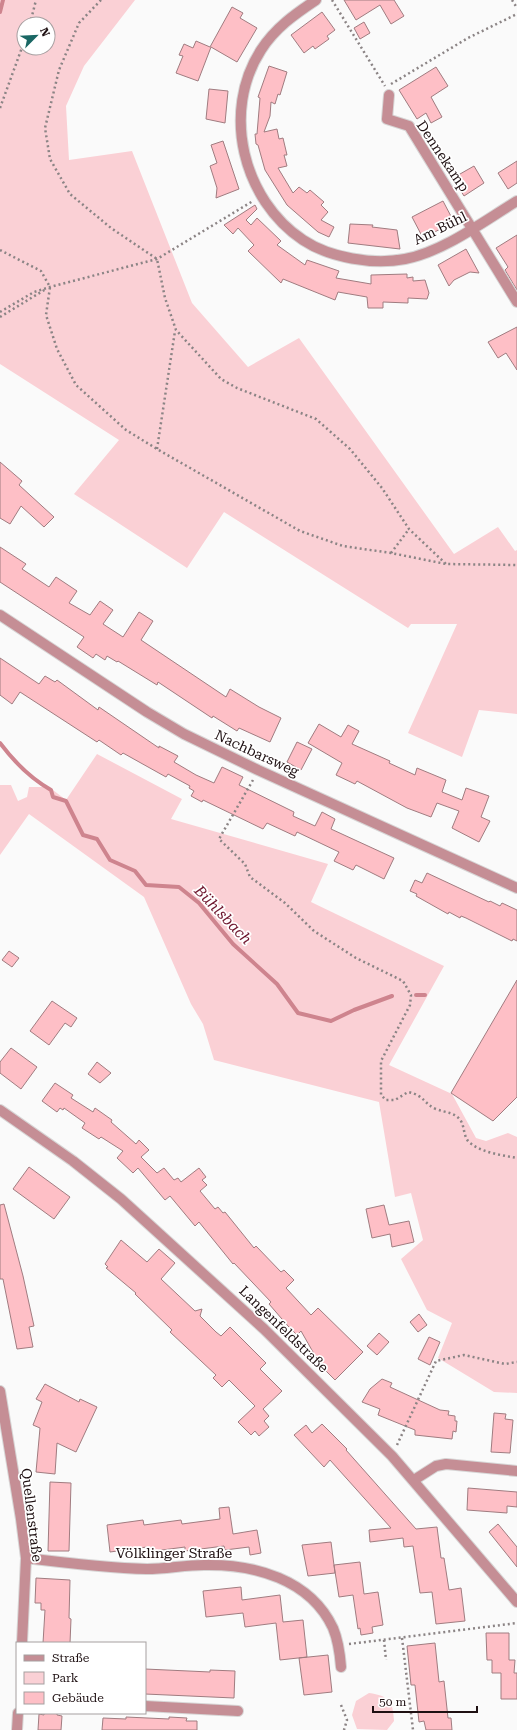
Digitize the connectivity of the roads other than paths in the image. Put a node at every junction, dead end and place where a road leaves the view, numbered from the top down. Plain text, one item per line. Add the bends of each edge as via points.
1 (316, 0) edge
2 (387, 91) road end
3 (517, 201) edge
4 (472, 228) junction
5 (517, 302) edge
6 (0, 615) edge
7 (517, 888) edge
8 (0, 1110) edge
9 (0, 1391) edge
10 (517, 1471) edge
11 (414, 1480) junction
12 (26, 1558) junction
13 (517, 1602) edge
14 (22, 1642) edge
15 (341, 1667) dead end
16 (146, 1706) edge
17 (238, 1711) dead end
18 (18, 1714) edge
19 (17, 1730) edge

1 - 4 street, Am Bühl via 280,26 260,50 246,80 241,108 241,139 247,168 261,196 279,219 303,240 335,254 369,262 405,259 435,249
2 - 4 street, Dennekamp via 387,119 409,126
3 - 4 street, Am Bühl
4 - 5 street, Dennekamp
6 - 7 street, Nachbarsweg via 184,734
8 - 11 street, Langenfeldstraße via 73,1161 121,1199 264,1329
9 - 12 street, Quellenstraße
10 - 11 street via 446,1464 436,1466
11 - 13 street, Langenfeldstraße
12 - 14 street, Quellenstraße
12 - 15 street, Völklinger Straße via 100,1567 149,1569 205,1565 243,1567 270,1573 299,1588 320,1606 333,1628
16 - 17 street
18 - 19 street

